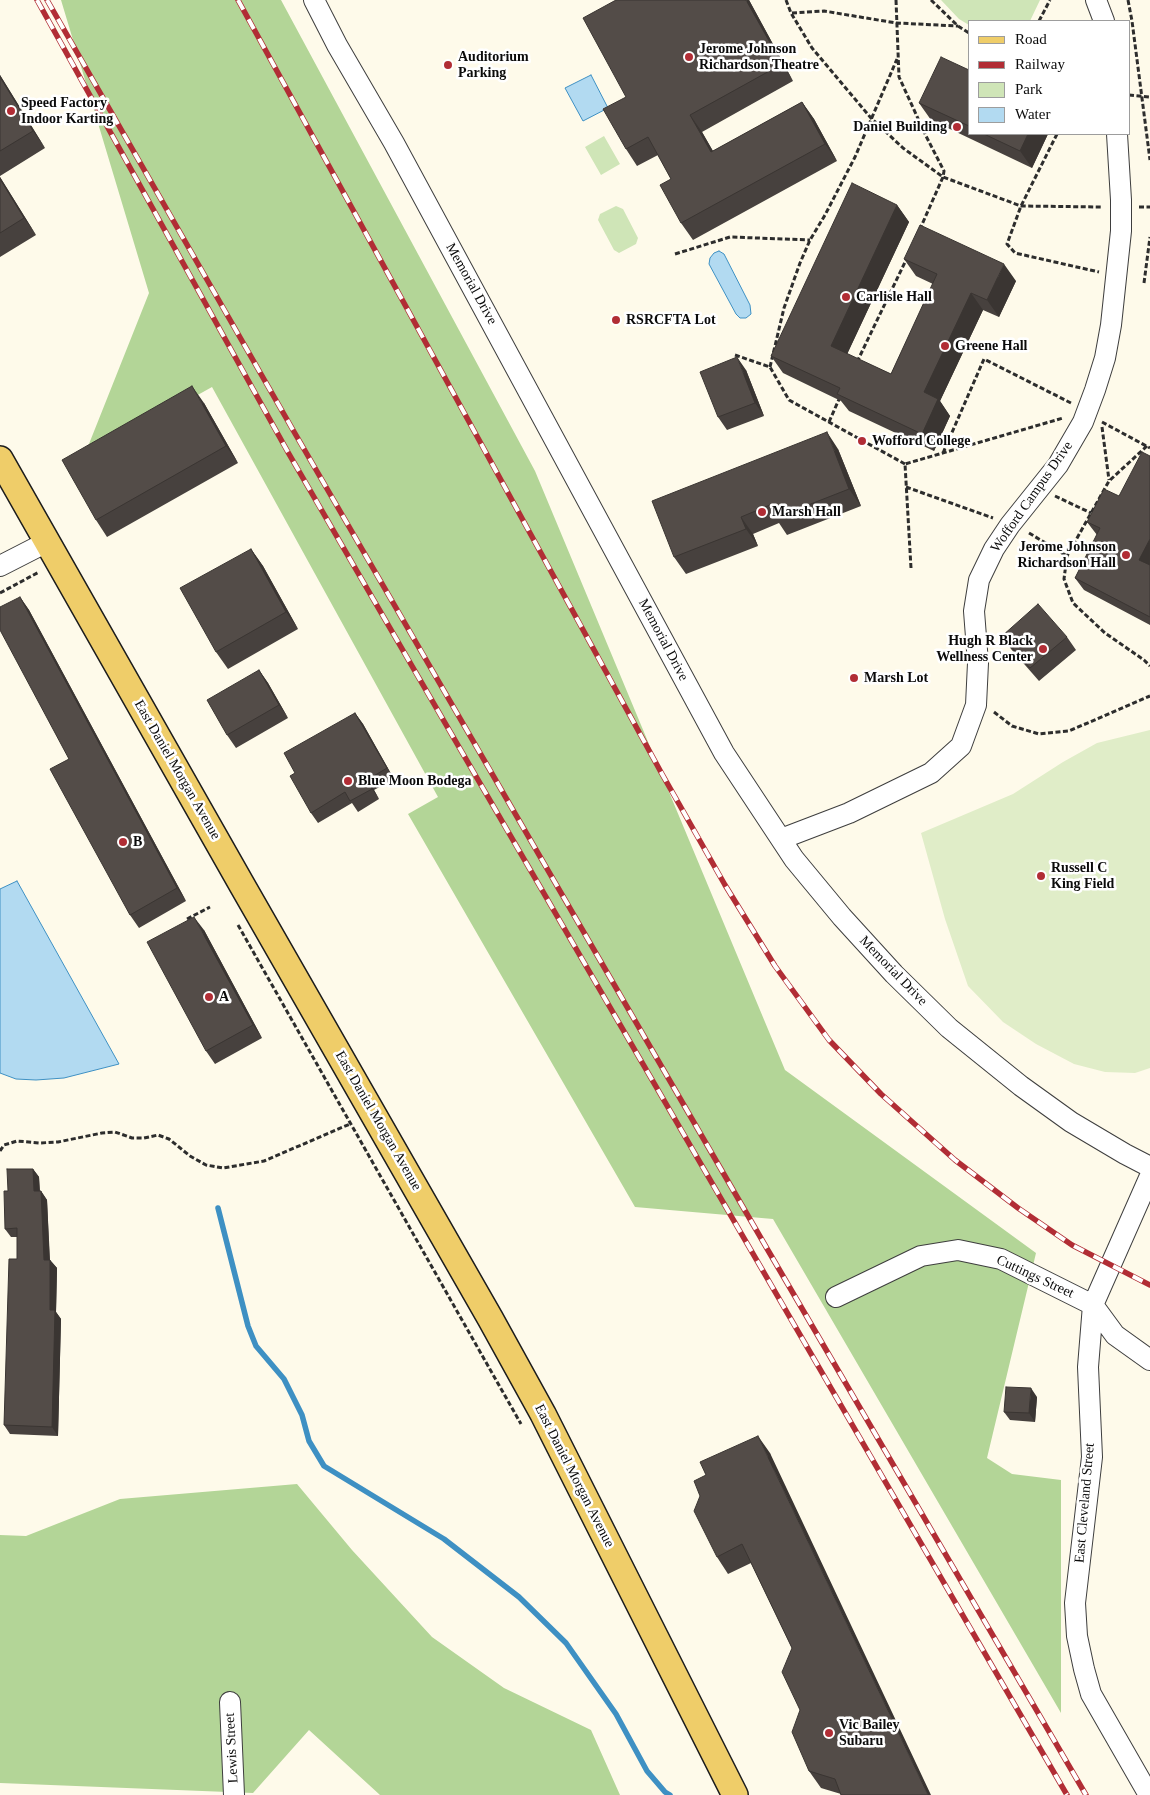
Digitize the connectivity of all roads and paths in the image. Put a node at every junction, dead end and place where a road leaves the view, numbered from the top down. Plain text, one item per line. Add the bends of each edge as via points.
1 (314, 0) edge
2 (786, 0) edge
3 (896, 0) edge
4 (930, 0) edge
5 (1050, 0) edge
6 (1096, 0) edge
7 (1128, 0) edge
8 (792, 13) junction
9 (1040, 20) edge
10 (1104, 20) edge
11 (896, 23) junction
12 (958, 26) junction
13 (968, 32) edge
14 (898, 56) junction
15 (1130, 96) edge
16 (1143, 97) junction
17 (1150, 97) edge
18 (871, 118) junction
19 (1056, 135) edge
20 (1117, 135) edge
21 (1150, 160) edge
22 (943, 177) junction
23 (1021, 206) junction
24 (1129, 207) junction
25 (1150, 207) edge
26 (920, 230) edge
27 (1150, 237) edge
28 (810, 240) junction
29 (675, 254) dead end
30 (908, 256) edge
31 (1117, 276) junction
32 (1144, 283) dead end
33 (735, 355) dead end
34 (770, 367) junction
35 (854, 369) edge
36 (841, 396) edge
37 (1087, 411) junction
38 (828, 422) junction
39 (1149, 447) edge
40 (943, 453) junction
41 (0, 459) edge
42 (905, 464) junction
43 (1109, 481) junction
44 (906, 487) junction
45 (1054, 495) dead end
46 (1091, 513) junction
47 (1010, 525) junction
48 (48, 542) junction
49 (1067, 556) junction
50 (0, 566) edge
51 (911, 568) dead end
52 (39, 572) dead end
53 (0, 593) edge
54 (1150, 666) edge
55 (1150, 696) edge
56 (993, 712) dead end
57 (781, 839) junction
58 (210, 907) dead end
59 (187, 919) edge
60 (316, 1066) dead end
61 (350, 1124) junction
62 (0, 1151) edge
63 (1150, 1167) edge
64 (1150, 1176) edge
65 (836, 1297) dead end
66 (1093, 1305) junction
67 (1150, 1360) edge
68 (522, 1424) dead end
69 (230, 1702) dead end
70 (234, 1795) edge
71 (735, 1795) edge
72 (1149, 1795) edge

1 - 57 street, Memorial Drive via 724,753
2 - 8 path
3 - 11 path
4 - 12 path
5 - 9 path
6 - 10 street
7 - 16 path
8 - 11 path via 824,11
8 - 18 path via 812,48
11 - 12 path
11 - 14 path
12 - 13 path
14 - 18 path
14 - 22 path via 899,77 944,171
15 - 16 path
16 - 17 path
16 - 21 path
18 - 22 path
18 - 28 path via 855,157
19 - 23 path
20 - 24 street, Wofford Campus Drive
22 - 23 path
22 - 26 path
23 - 24 path
23 - 31 path via 1008,244 1015,253
24 - 25 path
24 - 31 street, Wofford Campus Drive
27 - 32 path
28 - 29 path via 730,237
28 - 34 path via 784,308
30 - 35 path
31 - 37 street, Wofford Campus Drive via 1105,358
33 - 34 path
34 - 38 path via 789,400
36 - 38 path
37 - 40 path
37 - 40 path via 984,360
37 - 47 street, Wofford Campus Drive via 1058,465
38 - 42 path
39 - 43 path
39 - 43 path via 1101,421
40 - 42 path
41 - 48 main road, East Daniel Morgan Avenue
42 - 44 path
43 - 46 path
44 - 47 path
44 - 51 path
45 - 46 path
46 - 49 path
47 - 49 path via 1025,530
47 - 57 street, Wofford Campus Drive via 994,549 980,580 974,611 978,663 976,706 961,746 931,773 849,813
48 - 50 street
48 - 71 main road, East Daniel Morgan Avenue via 534,1396
49 - 54 path via 1064,580 1072,603 1105,634
52 - 53 path
55 - 56 path via 1069,731 1039,734 1012,726
57 - 63 street, Memorial Drive via 842,917 949,1028 1071,1122
58 - 59 path
60 - 61 path
61 - 62 path via 264,1161 223,1168 206,1165 158,1135 132,1138 115,1132 58,1142 17,1141 4,1145
61 - 68 path
64 - 66 street, East Cleveland Street
65 - 66 street, Cuttings Street via 921,1256 958,1250 1001,1259
66 - 67 street via 1115,1335
66 - 72 street, East Cleveland Street via 1088,1367 1092,1457 1075,1603 1077,1636 1091,1694
69 - 70 street, Lewis Street

